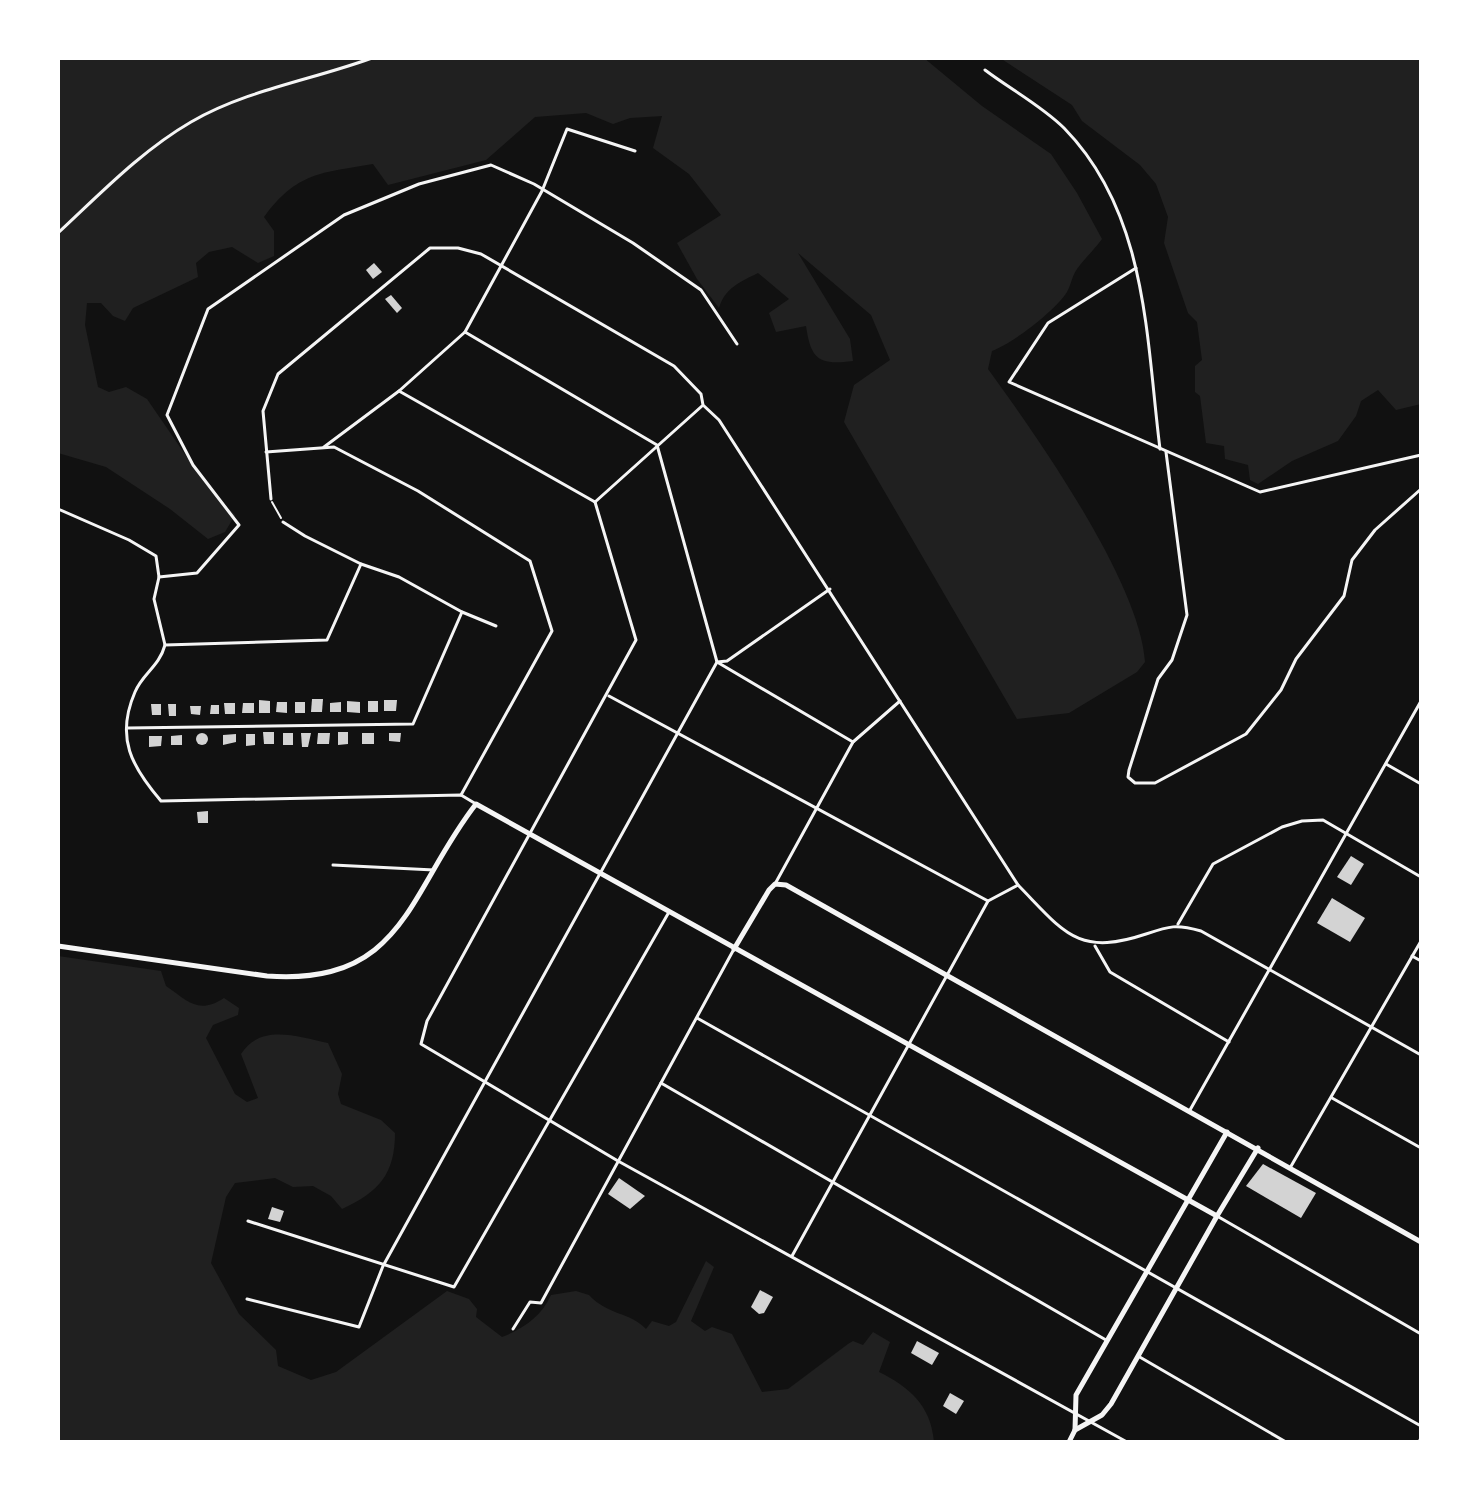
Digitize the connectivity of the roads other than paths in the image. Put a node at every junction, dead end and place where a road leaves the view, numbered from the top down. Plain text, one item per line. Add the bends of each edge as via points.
1 (372, 58) edge
2 (985, 70) dead end
3 (635, 151) dead end
4 (542, 191) junction
5 (58, 233) edge
6 (503, 266) junction
7 (1136, 268) junction
8 (465, 332) junction
9 (737, 344) dead end
10 (399, 391) junction
11 (703, 405) junction
12 (657, 445) junction
13 (324, 447) junction
14 (1160, 449) junction
15 (265, 452) junction
16 (1166, 452) junction
17 (1421, 455) edge
18 (1421, 489) edge
19 (271, 499) road end
20 (595, 502) junction
21 (58, 509) edge
22 (283, 522) road end
23 (361, 564) junction
24 (159, 577) junction
25 (830, 589) junction
26 (462, 612) junction
27 (496, 626) dead end
28 (165, 645) junction
29 (717, 662) junction
30 (609, 696) junction
31 (900, 700) junction
32 (1421, 701) edge
33 (128, 728) junction
34 (678, 734) junction
35 (853, 742) junction
36 (1386, 764) junction
37 (1421, 784) edge
38 (461, 795) junction
39 (476, 804) junction
40 (814, 809) junction
41 (529, 834) junction
42 (1346, 835) junction
43 (333, 865) dead end
44 (434, 870) junction
45 (599, 874) junction
46 (1421, 877) edge
47 (775, 884) junction
48 (1018, 885) junction
49 (988, 901) junction
50 (669, 912) junction
51 (1178, 924) junction
52 (1421, 941) edge
53 (1094, 945) junction
54 (58, 946) edge
55 (734, 949) junction
56 (1412, 956) junction
57 (1421, 961) edge
58 (1268, 971) junction
59 (948, 974) junction
60 (697, 1018) junction
61 (1369, 1026) junction
62 (1229, 1042) junction
63 (909, 1045) junction
64 (1421, 1055) edge
65 (485, 1081) junction
66 (661, 1083) junction
67 (1332, 1098) junction
68 (1190, 1110) junction
69 (869, 1116) junction
70 (551, 1119) junction
71 (1228, 1131) junction
72 (1258, 1148) junction
73 (1421, 1148) edge
74 (618, 1161) junction
75 (1290, 1168) junction
76 (832, 1182) junction
77 (1186, 1198) junction
78 (1217, 1216) junction
79 (248, 1221) dead end
80 (1421, 1242) edge
81 (792, 1256) junction
82 (383, 1266) junction
83 (1146, 1269) junction
84 (1177, 1287) junction
85 (247, 1299) dead end
86 (513, 1329) dead end
87 (1421, 1334) edge
88 (1106, 1340) junction
89 (1138, 1356) junction
90 (1075, 1413) junction
91 (1090, 1422) junction
92 (1421, 1426) edge
93 (1075, 1430) junction
94 (1069, 1442) edge
95 (1127, 1442) edge
96 (1286, 1442) edge

1 - 5 street via 268,89 192,121 136,161
2 - 7 street via 1064,128 1111,192
3 - 4 street via 567,129
4 - 6 street
4 - 9 street via 701,290
4 - 24 street via 491,165 419,184 344,215 208,309 167,415 193,465 239,525 197,573
6 - 8 street
6 - 11 street via 674,366 701,394
6 - 15 street via 458,248 430,248 419,255 278,374 263,411
7 - 14 street
7 - 14 street via 1048,323 1009,382
8 - 10 street
8 - 12 street
10 - 13 street
10 - 20 street
11 - 12 street
11 - 25 street via 719,420
12 - 20 street
12 - 29 street
13 - 15 street
13 - 38 street via 334,447 418,491 530,561 552,631
14 - 16 street
15 - 19 street
16 - 17 street via 1260,492
16 - 18 street via 1187,615 1172,660 1158,679 1128,777 1135,783 1155,783 1246,734 1344,596 1352,560 1375,530
20 - 30 street via 636,640
21 - 24 street via 156,556
22 - 23 street
23 - 26 street via 399,577
23 - 28 street via 327,640
24 - 28 street via 154,599
25 - 29 street via 727,661
25 - 31 street
26 - 27 street
26 - 33 street via 413,724
28 - 33 street via 160,662 136,690
29 - 34 street
29 - 35 street
30 - 34 street
30 - 41 street
31 - 35 street
31 - 48 street
32 - 36 street
33 - 38 street via 134,769 161,801
34 - 40 street
34 - 45 street
35 - 40 street
36 - 37 street
36 - 42 street
38 - 39 street
39 - 41 main road
39 - 44 main road
40 - 47 street
40 - 49 street
41 - 45 main road
41 - 65 street via 427,1021 421,1044
42 - 46 street
42 - 51 street via 1323,820 1302,821 1235,850 1213,864
42 - 58 street
43 - 44 street
44 - 54 main road via 384,943 348,967 319,976 267,976
45 - 50 main road
45 - 65 street
47 - 55 main road
47 - 59 main road via 786,885
48 - 49 street
48 - 53 street via 1060,927
49 - 59 street
50 - 55 main road
50 - 70 street
51 - 53 street via 1118,944
51 - 58 street via 1201,931
52 - 56 street
53 - 62 street via 1110,972
55 - 60 street
55 - 63 main road
56 - 57 street
56 - 61 street
58 - 61 street
58 - 62 street
59 - 63 street
59 - 68 main road
60 - 66 street
60 - 69 street
61 - 64 street
61 - 67 street
62 - 68 street
63 - 69 street
63 - 77 main road
65 - 70 street
65 - 82 street
66 - 74 street
66 - 76 street
67 - 73 street
67 - 75 street
68 - 71 main road
69 - 76 street
69 - 83 street
70 - 74 street
70 - 82 street via 454,1287
71 - 72 main road
71 - 77 main road
72 - 75 main road
72 - 78 main road
74 - 81 street
74 - 86 street via 541,1303 530,1302
75 - 80 main road
76 - 81 street
76 - 88 street
77 - 78 main road
77 - 83 main road
78 - 84 main road
78 - 87 street
79 - 82 street
81 - 90 street
82 - 85 street via 359,1327
83 - 84 street
83 - 88 main road
84 - 89 main road
84 - 92 street
88 - 90 main road via 1076,1395
89 - 91 main road via 1111,1404
89 - 96 street
90 - 91 street
90 - 93 main road
91 - 93 main road
91 - 95 street
93 - 94 main road

